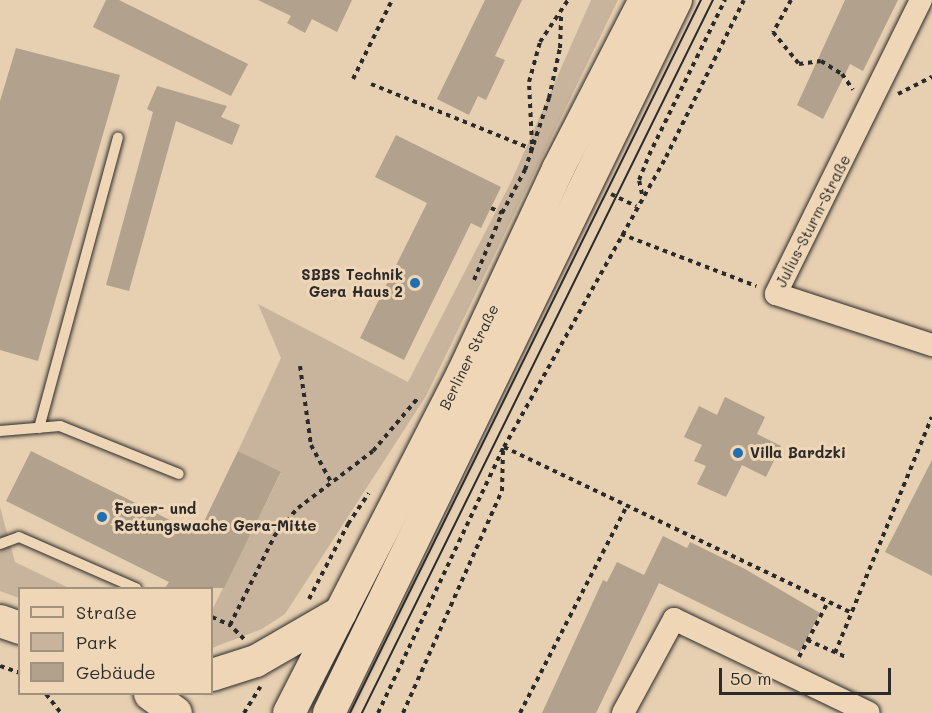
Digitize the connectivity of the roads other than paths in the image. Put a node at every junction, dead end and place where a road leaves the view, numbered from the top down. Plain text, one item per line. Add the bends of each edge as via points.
1 (645, 0) edge
2 (676, 0) edge
3 (921, 0) edge
4 (118, 138) dead end
5 (932, 345) edge
6 (39, 428) junction
7 (0, 431) edge
8 (179, 474) dead end
9 (0, 544) edge
10 (134, 587) edge
11 (341, 612) junction
12 (0, 621) edge
13 (18, 627) edge
14 (213, 675) edge
15 (153, 695) edge
16 (176, 713) edge
17 (289, 713) edge
18 (329, 713) edge
19 (623, 713) edge
20 (869, 713) edge

1 - 11 main road, Berliner Straße
2 - 18 main road, Berliner Straße
3 - 5 street, Julius-Sturm-Straße via 776,294
4 - 6 lane
6 - 7 lane
6 - 8 lane via 60,426
9 - 10 lane via 20,537
11 - 14 main road via 256,661
11 - 17 main road, Berliner Straße
12 - 13 main road
15 - 16 main road
19 - 20 street via 674,619

